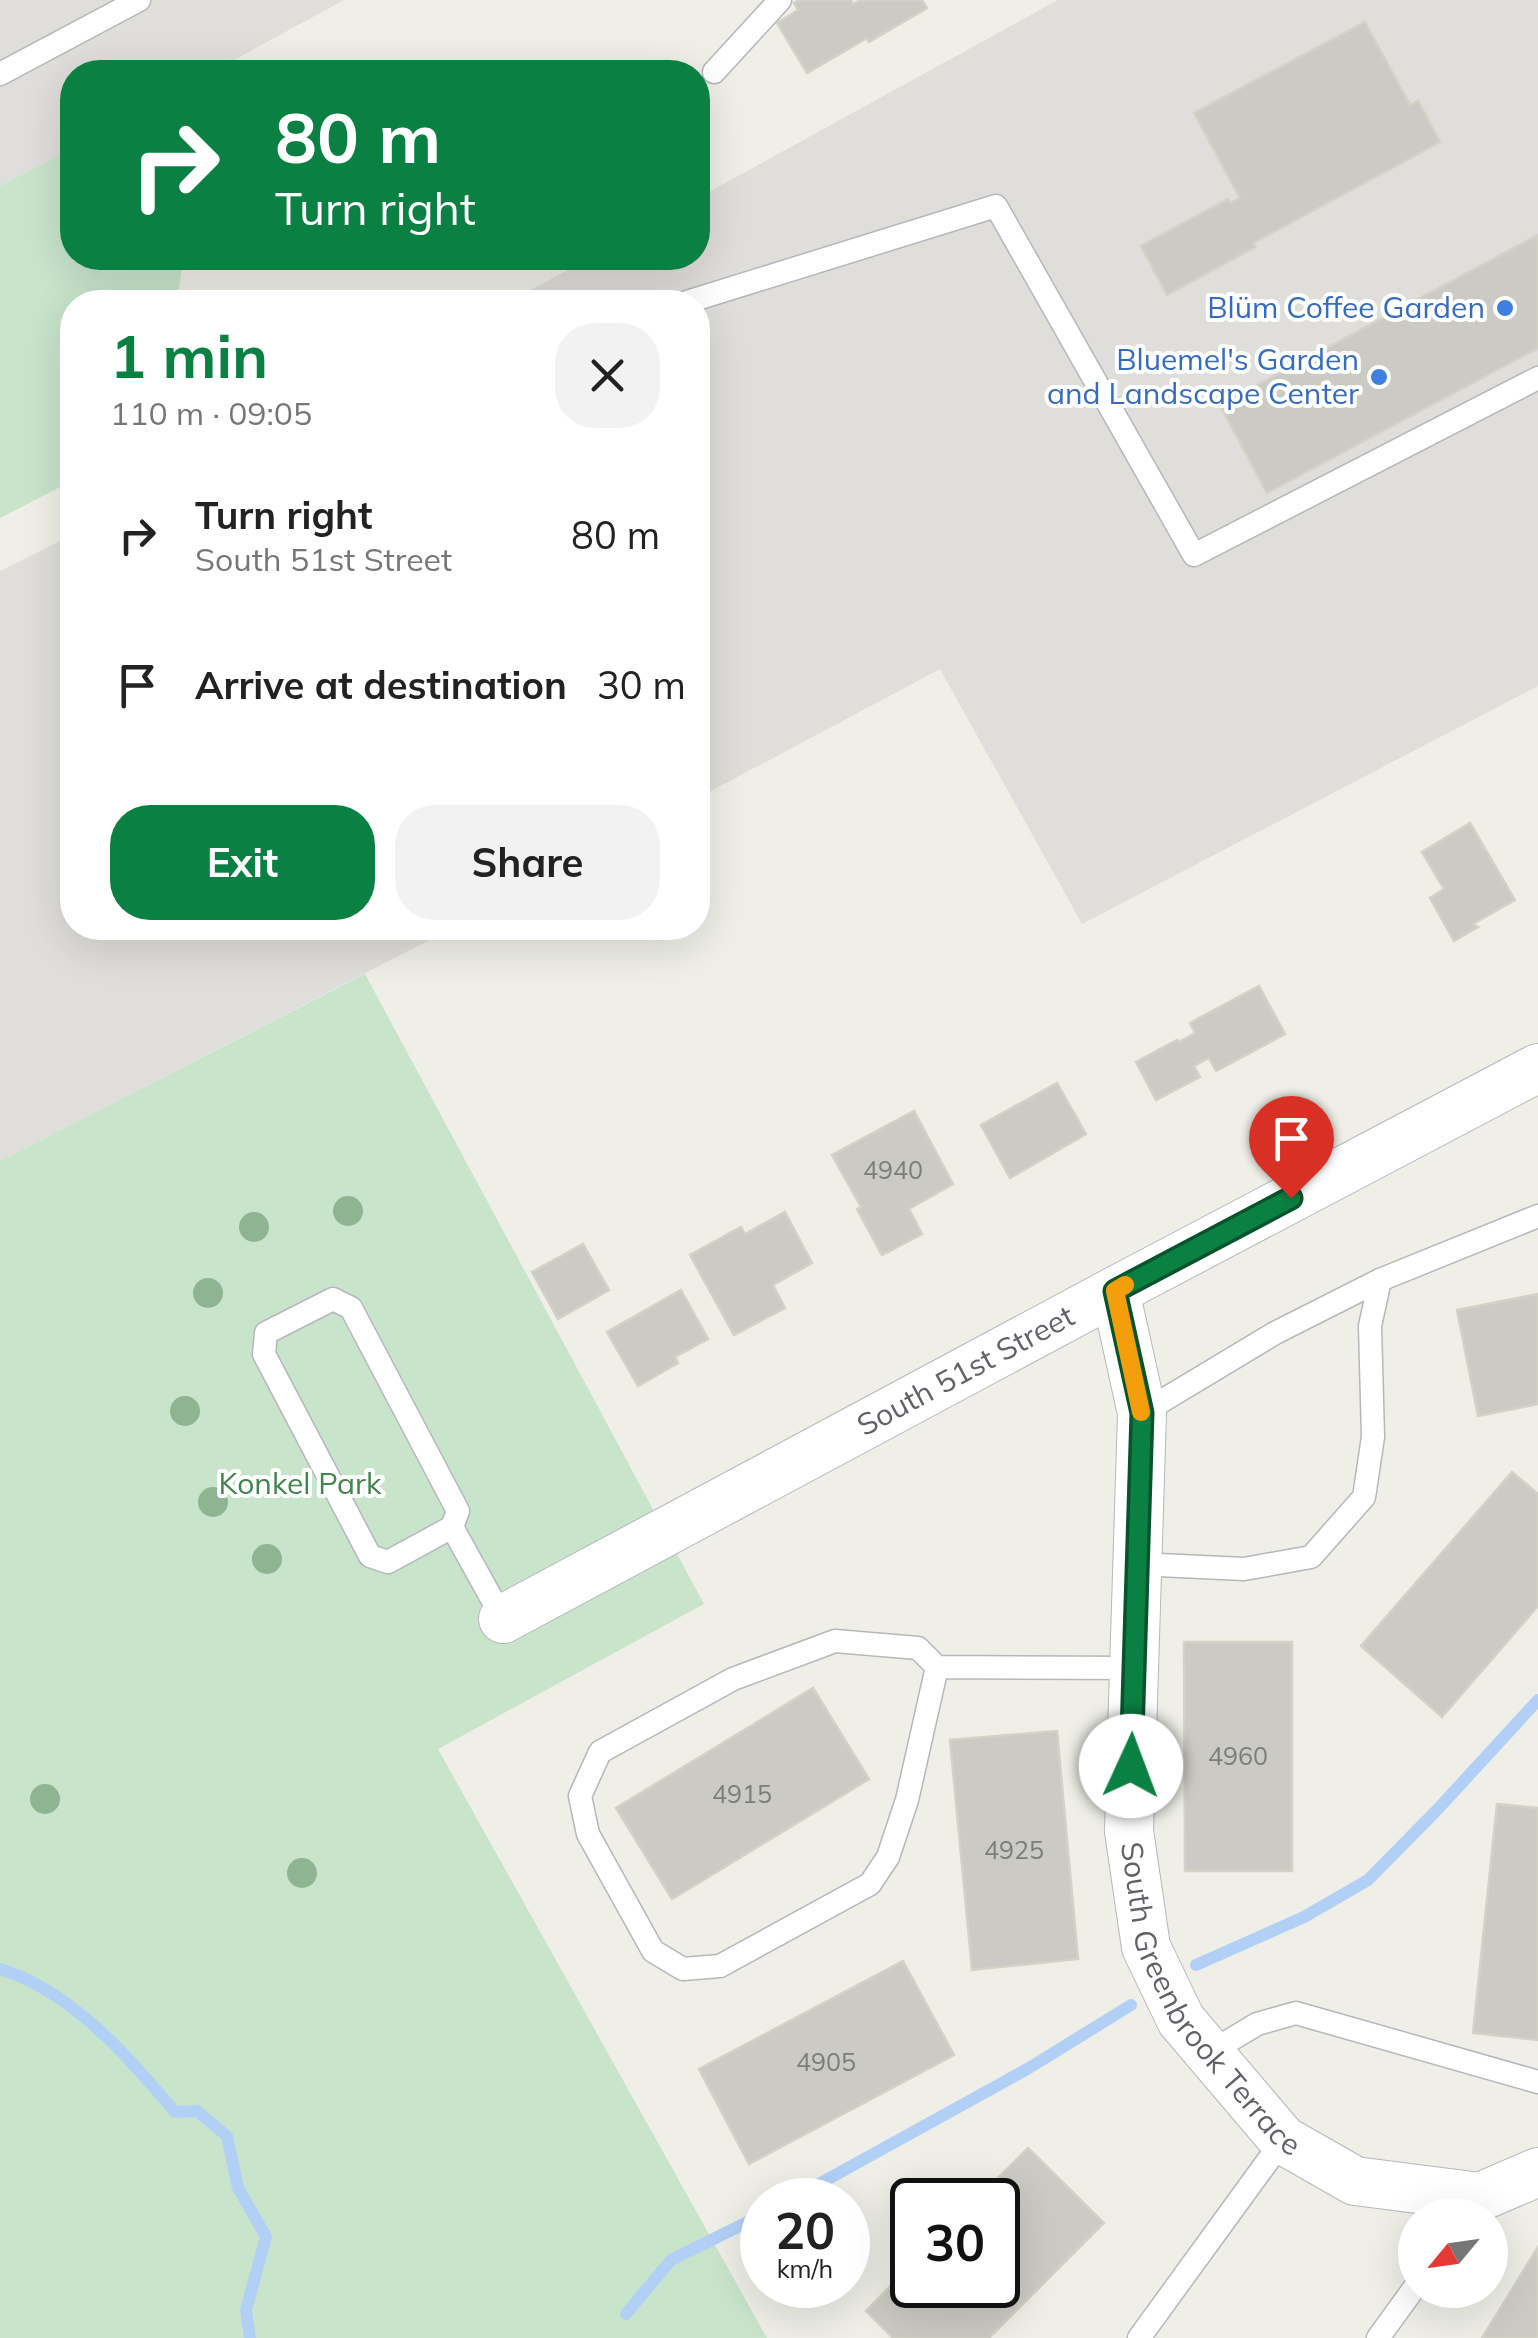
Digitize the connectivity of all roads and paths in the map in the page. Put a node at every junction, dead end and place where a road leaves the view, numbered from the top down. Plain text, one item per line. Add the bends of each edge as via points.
1 (138, 0) edge
2 (780, 0) edge
3 (714, 72) dead end
4 (0, 74) edge
5 (710, 295) edge
6 (1538, 378) edge
7 (1538, 1068) edge
8 (1538, 1216) edge
9 (1380, 1280) junction
10 (1115, 1291) junction
11 (1142, 1413) junction
12 (452, 1527) junction
13 (1137, 1564) junction
14 (503, 1620) joint
15 (936, 1668) junction
16 (1134, 1668) junction
17 (1209, 2053) junction
18 (1538, 2082) edge
19 (1284, 2140) junction
20 (1538, 2172) edge
21 (1437, 2198) edge
22 (1489, 2198) edge
23 (1400, 2308) edge
24 (1139, 2338) edge
25 (1378, 2338) edge

1 - 4 lane
2 - 3 lane
5 - 6 lane via 996,206 1194,555
7 - 10 street, South 51st Street
8 - 9 lane
9 - 11 lane via 1275,1332
9 - 13 lane via 1370,1326 1373,1437 1364,1497 1311,1557 1244,1569
10 - 11 street, South Greenbrook Terrace
10 - 14 street, South 51st Street
11 - 13 street, South Greenbrook Terrace
12 - 12 lane via 458,1511 351,1308 333,1299 266,1333 264,1354 370,1556 388,1562
12 - 14 lane
13 - 16 street, South Greenbrook Terrace
15 - 15 lane via 918,1648 835,1640 732,1679 600,1752 580,1796 588,1834 653,1952 684,1969 720,1966 870,1884 888,1857 907,1800
15 - 16 lane
16 - 17 street, South Greenbrook Terrace via 1128,1831 1146,1948 1181,2020
17 - 18 lane via 1257,2024 1296,2013
17 - 19 street, South Greenbrook Terrace
19 - 21 street, South Greenbrook Terrace via 1355,2180
19 - 24 lane
20 - 22 street, South Greenbrook Terrace
23 - 25 lane

